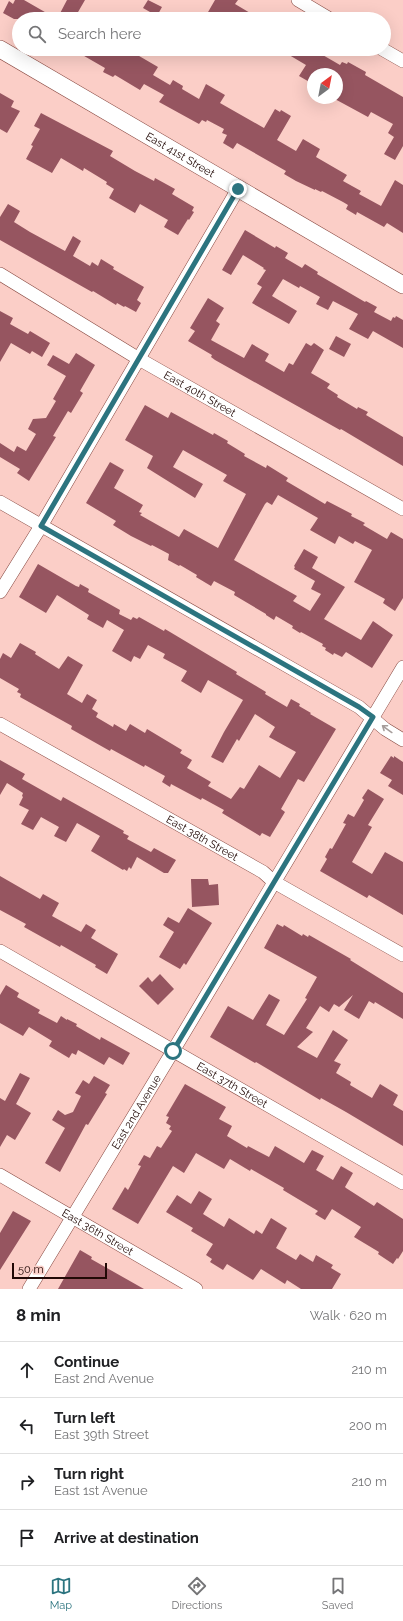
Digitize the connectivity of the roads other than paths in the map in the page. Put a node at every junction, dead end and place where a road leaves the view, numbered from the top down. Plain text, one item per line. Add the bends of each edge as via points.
1 (298, 0) edge
2 (318, 12) edge
3 (0, 49) edge
4 (391, 54) edge
5 (403, 61) edge
6 (238, 189) junction
7 (0, 274) edge
8 (403, 285) edge
9 (139, 359) junction
10 (0, 502) edge
11 (403, 508) edge
12 (41, 526) junction
13 (0, 592) edge
14 (403, 667) edge
15 (373, 717) junction
16 (0, 724) edge
17 (403, 740) edge
18 (274, 882) junction
19 (0, 951) edge
20 (403, 955) edge
21 (173, 1051) junction
22 (0, 1175) edge
23 (403, 1182) edge
24 (72, 1216) junction
25 (28, 1289) edge
26 (196, 1289) edge

1 - 2 street
3 - 6 street, East 41st Street
4 - 5 street
6 - 8 street, East 41st Street
6 - 9 street
7 - 9 street, East 40th Street
9 - 11 street, East 40th Street
9 - 12 street
10 - 12 street
12 - 13 street
12 - 15 street
14 - 15 street, East 2nd Avenue
17 -> 15 street via 385,729
15 - 18 street, East 2nd Avenue
16 - 18 street, East 38th Street via 264,872
18 - 20 street, East 38th Street
18 - 21 street, East 2nd Avenue
19 - 21 street, East 37th Street
21 - 23 street, East 37th Street
21 - 24 street, East 2nd Avenue
22 - 24 street, East 36th Street
24 - 25 street, East 2nd Avenue
24 - 26 street, East 36th Street

